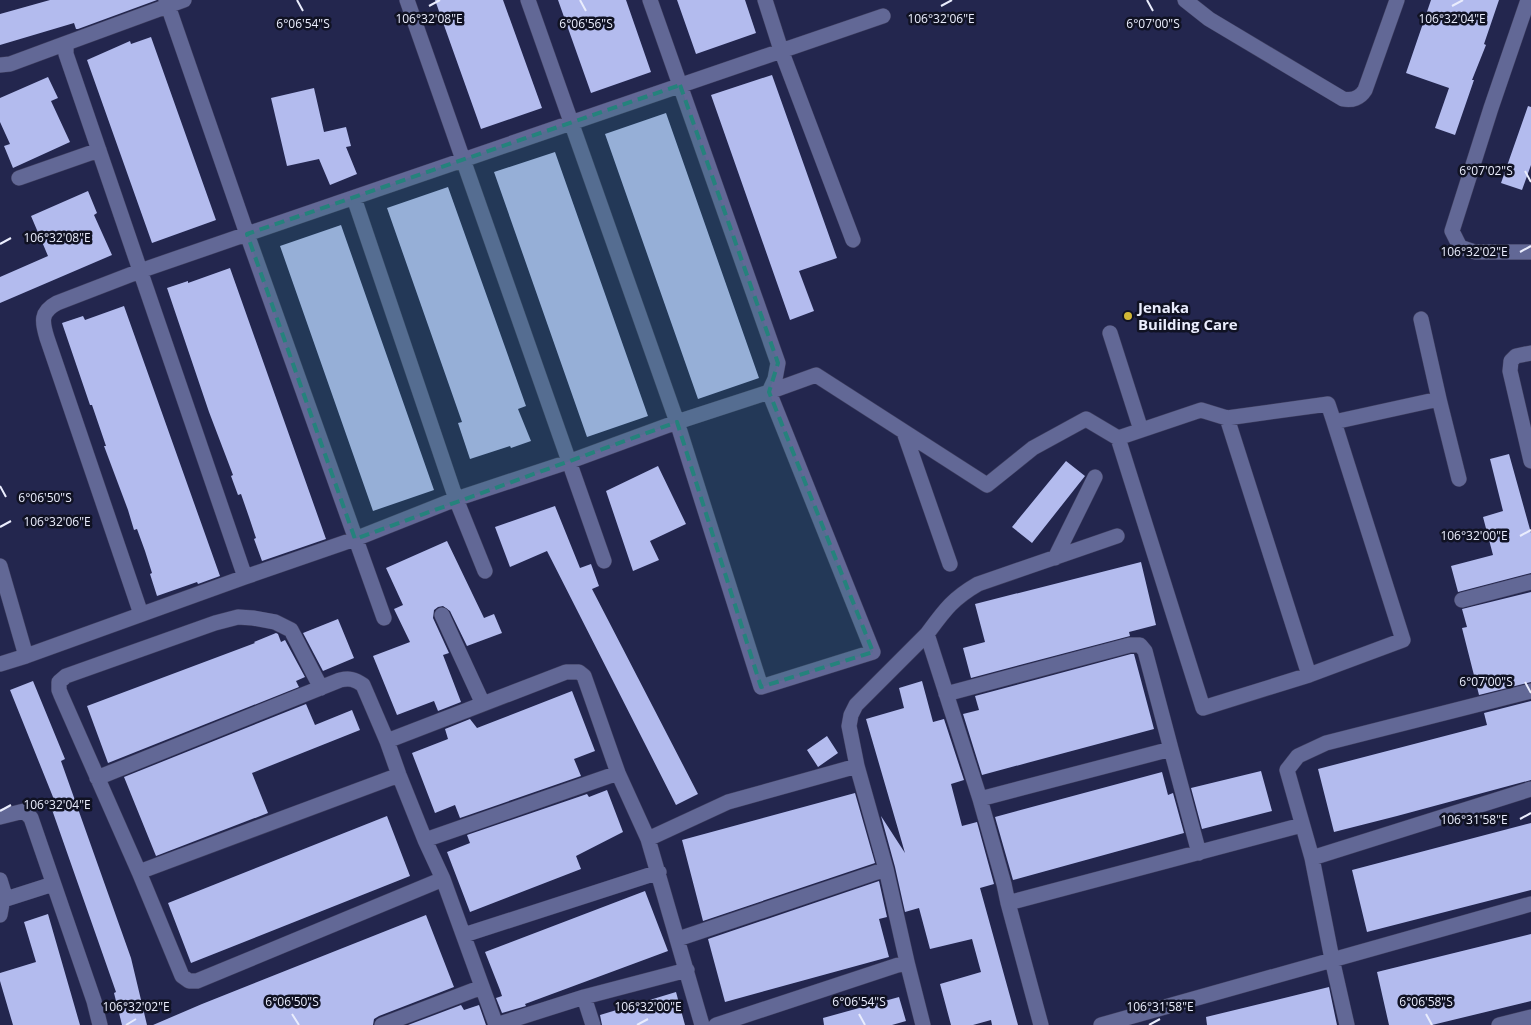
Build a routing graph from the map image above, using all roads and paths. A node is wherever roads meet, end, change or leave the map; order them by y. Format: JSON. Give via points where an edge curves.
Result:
{"nodes":[{"id":1,"x":184,"y":0,"type":"edge"},
{"id":2,"x":407,"y":0,"type":"edge"},
{"id":3,"x":528,"y":0,"type":"edge"},
{"id":4,"x":650,"y":0,"type":"edge"},
{"id":5,"x":765,"y":0,"type":"edge"},
{"id":6,"x":1185,"y":0,"type":"edge"},
{"id":7,"x":1397,"y":0,"type":"edge"},
{"id":8,"x":1528,"y":0,"type":"edge"},
{"id":9,"x":167,"y":3,"type":"edge"},
{"id":10,"x":883,"y":16,"type":"dead end"},
{"id":11,"x":64,"y":44,"type":"junction"},
{"id":12,"x":781,"y":50,"type":"junction"},
{"id":13,"x":0,"y":66,"type":"edge"},
{"id":14,"x":680,"y":85,"type":"junction"},
{"id":15,"x":571,"y":123,"type":"junction"},
{"id":16,"x":99,"y":150,"type":"junction"},
{"id":17,"x":462,"y":160,"type":"junction"},
{"id":18,"x":19,"y":178,"type":"dead end"},
{"id":19,"x":354,"y":198,"type":"junction"},
{"id":20,"x":247,"y":234,"type":"junction"},
{"id":21,"x":852,"y":240,"type":"dead end"},
{"id":22,"x":1531,"y":252,"type":"edge"},
{"id":23,"x":140,"y":272,"type":"junction"},
{"id":24,"x":1421,"y":319,"type":"dead end"},
{"id":25,"x":1110,"y":332,"type":"dead end"},
{"id":26,"x":1531,"y":353,"type":"edge"},
{"id":27,"x":769,"y":392,"type":"junction"},
{"id":28,"x":1439,"y":399,"type":"junction"},
{"id":29,"x":1227,"y":418,"type":"junction"},
{"id":30,"x":677,"y":422,"type":"junction"},
{"id":31,"x":1334,"y":422,"type":"junction"},
{"id":32,"x":1141,"y":430,"type":"junction"},
{"id":33,"x":904,"y":432,"type":"junction"},
{"id":34,"x":1118,"y":438,"type":"junction"},
{"id":35,"x":1531,"y":461,"type":"edge"},
{"id":36,"x":568,"y":462,"type":"junction"},
{"id":37,"x":1095,"y":477,"type":"dead end"},
{"id":38,"x":1459,"y":479,"type":"dead end"},
{"id":39,"x":456,"y":499,"type":"junction"},
{"id":40,"x":1117,"y":536,"type":"dead end"},
{"id":41,"x":355,"y":539,"type":"junction"},
{"id":42,"x":1055,"y":558,"type":"junction"},
{"id":43,"x":604,"y":561,"type":"dead end"},
{"id":44,"x":950,"y":564,"type":"dead end"},
{"id":45,"x":0,"y":566,"type":"edge"},
{"id":46,"x":485,"y":571,"type":"dead end"},
{"id":47,"x":245,"y":577,"type":"junction"},
{"id":48,"x":1531,"y":582,"type":"edge"},
{"id":49,"x":1462,"y":600,"type":"dead end"},
{"id":50,"x":141,"y":614,"type":"junction"},
{"id":51,"x":442,"y":615,"type":"dead end"},
{"id":52,"x":384,"y":618,"type":"dead end"},
{"id":53,"x":927,"y":634,"type":"junction"},
{"id":54,"x":26,"y":656,"type":"junction"},
{"id":55,"x":0,"y":664,"type":"edge"},
{"id":56,"x":1309,"y":675,"type":"junction"},
{"id":57,"x":321,"y":688,"type":"junction"},
{"id":58,"x":1531,"y":691,"type":"edge"},
{"id":59,"x":946,"y":694,"type":"junction"},
{"id":60,"x":483,"y":704,"type":"junction"},
{"id":61,"x":387,"y":741,"type":"junction"},
{"id":62,"x":1171,"y":750,"type":"junction"},
{"id":63,"x":857,"y":766,"type":"junction"},
{"id":64,"x":618,"y":773,"type":"junction"},
{"id":65,"x":399,"y":775,"type":"junction"},
{"id":66,"x":98,"y":778,"type":"junction"},
{"id":67,"x":1531,"y":789,"type":"edge"},
{"id":68,"x":980,"y":799,"type":"junction"},
{"id":69,"x":0,"y":817,"type":"edge"},
{"id":70,"x":1302,"y":825,"type":"junction"},
{"id":71,"x":648,"y":839,"type":"junction"},
{"id":72,"x":425,"y":840,"type":"junction"},
{"id":73,"x":1198,"y":853,"type":"junction"},
{"id":74,"x":1312,"y":858,"type":"junction"},
{"id":75,"x":886,"y":869,"type":"junction"},
{"id":76,"x":139,"y":872,"type":"junction"},
{"id":77,"x":659,"y":872,"type":"junction"},
{"id":78,"x":443,"y":879,"type":"junction"},
{"id":79,"x":0,"y":880,"type":"edge"},
{"id":80,"x":54,"y":884,"type":"junction"},
{"id":81,"x":1008,"y":903,"type":"junction"},
{"id":82,"x":1531,"y":904,"type":"edge"},
{"id":83,"x":2,"y":908,"type":"edge"},
{"id":84,"x":464,"y":935,"type":"junction"},
{"id":85,"x":678,"y":939,"type":"junction"},
{"id":86,"x":1332,"y":959,"type":"junction"},
{"id":87,"x":907,"y":962,"type":"junction"},
{"id":88,"x":687,"y":970,"type":"junction"},
{"id":89,"x":482,"y":987,"type":"junction"},
{"id":90,"x":584,"y":997,"type":"junction"},
{"id":91,"x":1531,"y":1017,"type":"edge"},
{"id":92,"x":100,"y":1025,"type":"edge"},
{"id":93,"x":382,"y":1025,"type":"edge"},
{"id":94,"x":496,"y":1025,"type":"edge"},
{"id":95,"x":593,"y":1025,"type":"edge"},
{"id":96,"x":702,"y":1025,"type":"edge"},
{"id":97,"x":716,"y":1025,"type":"edge"},
{"id":98,"x":923,"y":1025,"type":"edge"},
{"id":99,"x":1041,"y":1025,"type":"edge"},
{"id":100,"x":1101,"y":1025,"type":"edge"},
{"id":101,"x":1347,"y":1025,"type":"edge"},
{"id":102,"x":1499,"y":1025,"type":"edge"}],
"edges":[{"from":1,"to":9,"type":"street"},
{"from":2,"to":17,"type":"street"},
{"from":3,"to":15,"type":"street"},
{"from":4,"to":14,"type":"street"},
{"from":5,"to":12,"type":"street"},
{"from":6,"to":7,"type":"street","via":[[1210,19],[1348,100],[1364,93]]},
{"from":8,"to":22,"type":"street","via":[[1452,231],[1460,247],[1475,252]]},
{"from":9,"to":11,"type":"street"},
{"from":9,"to":20,"type":"street"},
{"from":10,"to":12,"type":"street"},
{"from":11,"to":13,"type":"street"},
{"from":11,"to":16,"type":"street"},
{"from":12,"to":14,"type":"street"},
{"from":12,"to":21,"type":"street"},
{"from":14,"to":15,"type":"street"},
{"from":14,"to":27,"type":"street","via":[[778,363]]},
{"from":15,"to":17,"type":"street"},
{"from":15,"to":30,"type":"street"},
{"from":16,"to":18,"type":"street"},
{"from":16,"to":23,"type":"street"},
{"from":17,"to":19,"type":"street"},
{"from":17,"to":36,"type":"street"},
{"from":19,"to":20,"type":"street"},
{"from":19,"to":39,"type":"street"},
{"from":20,"to":23,"type":"street"},
{"from":20,"to":41,"type":"street"},
{"from":23,"to":47,"type":"street"},
{"from":23,"to":50,"type":"street","via":[[56,303],[46,311],[43,323]]},
{"from":24,"to":28,"type":"street"},
{"from":25,"to":32,"type":"street"},
{"from":26,"to":35,"type":"street","via":[[1516,356],[1511,361],[1510,371]]},
{"from":27,"to":30,"type":"street"},
{"from":27,"to":30,"type":"street","via":[[873,652],[761,687]]},
{"from":27,"to":33,"type":"street","via":[[816,375]]},
{"from":28,"to":31,"type":"street"},
{"from":28,"to":38,"type":"street"},
{"from":29,"to":31,"type":"street","via":[[1328,404]]},
{"from":29,"to":32,"type":"street","via":[[1201,410]]},
{"from":29,"to":56,"type":"street"},
{"from":30,"to":36,"type":"street"},
{"from":31,"to":56,"type":"street","via":[[1404,640]]},
{"from":32,"to":34,"type":"street"},
{"from":33,"to":34,"type":"street","via":[[987,485],[1033,448],[1086,419]]},
{"from":33,"to":44,"type":"street"},
{"from":34,"to":56,"type":"street","via":[[1202,708]]},
{"from":36,"to":39,"type":"street"},
{"from":36,"to":43,"type":"street"},
{"from":37,"to":42,"type":"street"},
{"from":39,"to":41,"type":"street"},
{"from":39,"to":46,"type":"street"},
{"from":40,"to":42,"type":"street"},
{"from":41,"to":47,"type":"street"},
{"from":41,"to":52,"type":"street"},
{"from":42,"to":53,"type":"street","via":[[978,584],[949,605]]},
{"from":45,"to":54,"type":"street"},
{"from":47,"to":50,"type":"street"},
{"from":48,"to":49,"type":"street"},
{"from":50,"to":54,"type":"street"},
{"from":51,"to":60,"type":"street"},
{"from":53,"to":59,"type":"street"},
{"from":53,"to":63,"type":"street","via":[[856,705],[849,726]]},
{"from":54,"to":55,"type":"street"},
{"from":57,"to":61,"type":"street","via":[[346,678],[363,685]]},
{"from":57,"to":66,"type":"street"},
{"from":57,"to":66,"type":"street","via":[[291,630],[275,622],[238,617],[66,676],[59,682],[59,690]]},
{"from":58,"to":70,"type":"street","via":[[1326,743],[1298,756],[1288,770]]},
{"from":59,"to":62,"type":"street","via":[[1140,645],[1145,651]]},
{"from":59,"to":68,"type":"street"},
{"from":60,"to":61,"type":"street"},
{"from":60,"to":64,"type":"street","via":[[566,672],[579,672],[587,682]]},
{"from":61,"to":65,"type":"street"},
{"from":62,"to":68,"type":"street"},
{"from":62,"to":73,"type":"street"},
{"from":63,"to":71,"type":"street","via":[[728,802]]},
{"from":63,"to":75,"type":"street"},
{"from":64,"to":71,"type":"street"},
{"from":64,"to":72,"type":"street"},
{"from":65,"to":72,"type":"street"},
{"from":65,"to":76,"type":"street"},
{"from":66,"to":76,"type":"street"},
{"from":67,"to":74,"type":"street"},
{"from":68,"to":81,"type":"street"},
{"from":69,"to":80,"type":"street","via":[[24,811],[31,818]]},
{"from":70,"to":73,"type":"street"},
{"from":70,"to":74,"type":"street"},
{"from":71,"to":77,"type":"street"},
{"from":72,"to":78,"type":"street"},
{"from":73,"to":81,"type":"street"},
{"from":74,"to":86,"type":"street"},
{"from":75,"to":85,"type":"street"},
{"from":75,"to":87,"type":"street"},
{"from":76,"to":78,"type":"street","via":[[182,976],[189,982]]},
{"from":77,"to":84,"type":"street"},
{"from":77,"to":85,"type":"street"},
{"from":78,"to":84,"type":"street"},
{"from":79,"to":83,"type":"street","via":[[4,893]]},
{"from":80,"to":83,"type":"street"},
{"from":80,"to":92,"type":"street"},
{"from":81,"to":99,"type":"street"},
{"from":82,"to":86,"type":"street"},
{"from":84,"to":89,"type":"street"},
{"from":85,"to":88,"type":"street"},
{"from":86,"to":100,"type":"street"},
{"from":86,"to":101,"type":"street"},
{"from":87,"to":97,"type":"street"},
{"from":87,"to":98,"type":"street"},
{"from":88,"to":90,"type":"street"},
{"from":88,"to":96,"type":"street"},
{"from":89,"to":93,"type":"street"},
{"from":89,"to":94,"type":"street"},
{"from":90,"to":94,"type":"street"},
{"from":90,"to":95,"type":"street"},
{"from":91,"to":102,"type":"street"}]}
